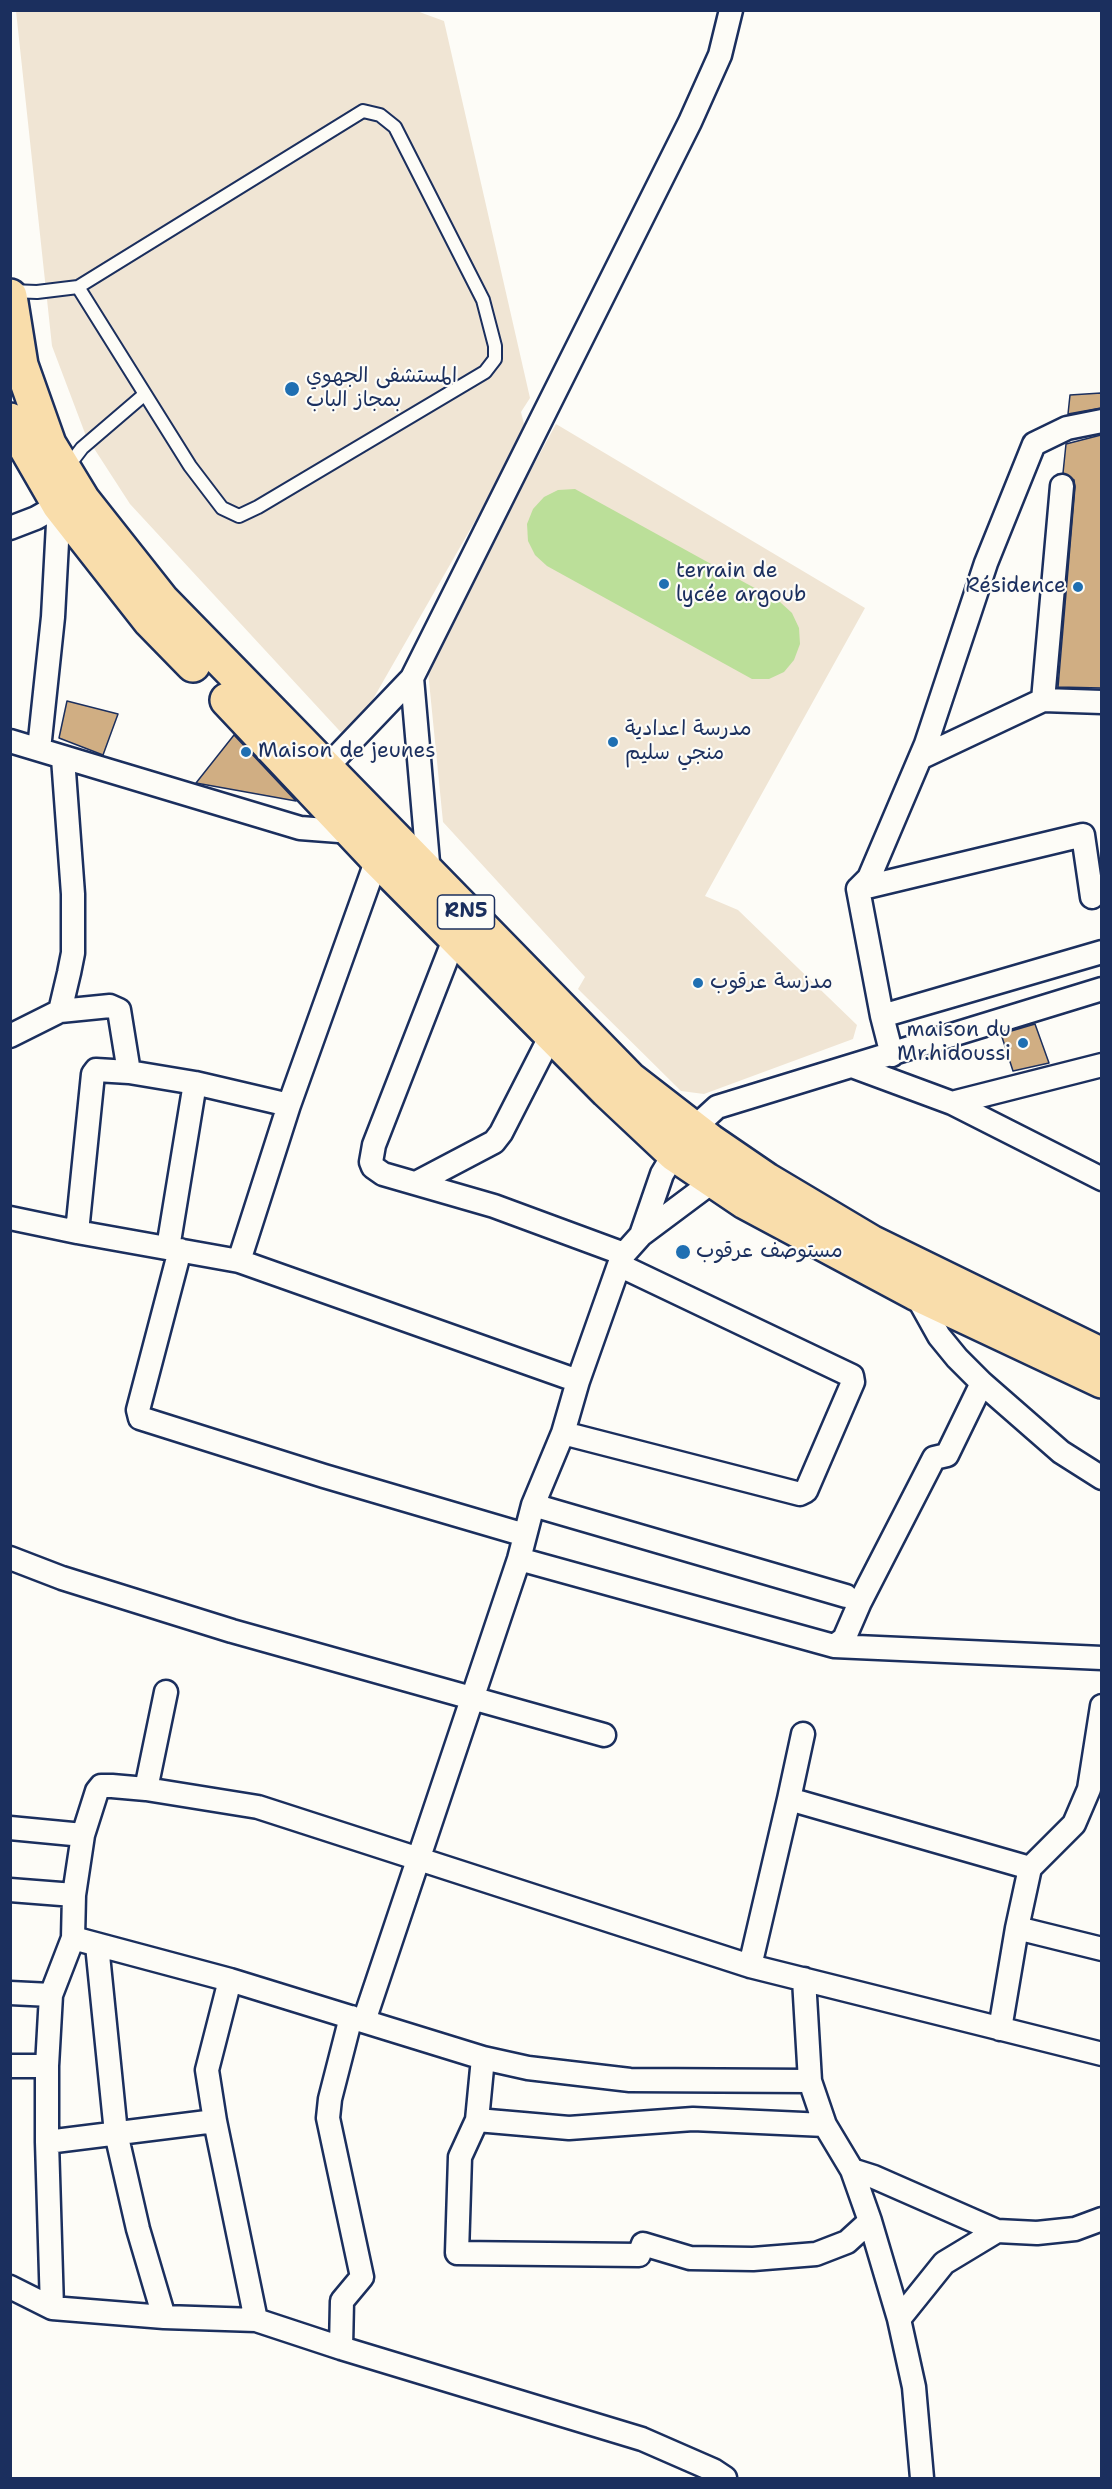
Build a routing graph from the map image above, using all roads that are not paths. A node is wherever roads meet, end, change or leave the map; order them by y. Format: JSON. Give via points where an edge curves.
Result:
{"nodes":[{"id":1,"x":731,"y":10,"type":"edge"},
{"id":2,"x":78,"y":287,"type":"junction"},
{"id":3,"x":10,"y":291,"type":"edge"},
{"id":4,"x":10,"y":296,"type":"edge"},
{"id":5,"x":145,"y":394,"type":"junction"},
{"id":6,"x":10,"y":420,"type":"edge"},
{"id":7,"x":1101,"y":421,"type":"edge"},
{"id":8,"x":65,"y":471,"type":"junction"},
{"id":9,"x":1062,"y":486,"type":"dead end"},
{"id":10,"x":58,"y":504,"type":"junction"},
{"id":11,"x":10,"y":528,"type":"edge"},
{"id":12,"x":412,"y":678,"type":"junction"},
{"id":13,"x":1043,"y":700,"type":"junction"},
{"id":14,"x":1101,"y":702,"type":"edge"},
{"id":15,"x":10,"y":741,"type":"edge"},
{"id":16,"x":39,"y":749,"type":"junction"},
{"id":17,"x":63,"y":758,"type":"junction"},
{"id":18,"x":920,"y":758,"type":"junction"},
{"id":19,"x":327,"y":767,"type":"junction"},
{"id":20,"x":352,"y":832,"type":"junction"},
{"id":21,"x":1094,"y":858,"type":"edge"},
{"id":22,"x":377,"y":859,"type":"junction"},
{"id":23,"x":429,"y":874,"type":"junction"},
{"id":24,"x":858,"y":890,"type":"junction"},
{"id":25,"x":1092,"y":897,"type":"dead end"},
{"id":26,"x":455,"y":937,"type":"junction"},
{"id":27,"x":1101,"y":952,"type":"edge"},
{"id":28,"x":1101,"y":989,"type":"edge"},
{"id":29,"x":533,"y":998,"type":"junction"},
{"id":30,"x":60,"y":1011,"type":"junction"},
{"id":31,"x":882,"y":1016,"type":"junction"},
{"id":32,"x":10,"y":1036,"type":"edge"},
{"id":33,"x":554,"y":1036,"type":"junction"},
{"id":34,"x":892,"y":1055,"type":"junction"},
{"id":35,"x":1101,"y":1065,"type":"edge"},
{"id":36,"x":852,"y":1066,"type":"junction"},
{"id":37,"x":129,"y":1072,"type":"junction"},
{"id":38,"x":195,"y":1083,"type":"junction"},
{"id":39,"x":952,"y":1103,"type":"junction"},
{"id":40,"x":289,"y":1105,"type":"junction"},
{"id":41,"x":693,"y":1129,"type":"junction"},
{"id":42,"x":674,"y":1154,"type":"junction"},
{"id":43,"x":1101,"y":1179,"type":"edge"},
{"id":44,"x":418,"y":1182,"type":"junction"},
{"id":45,"x":712,"y":1182,"type":"junction"},
{"id":46,"x":10,"y":1218,"type":"edge"},
{"id":47,"x":77,"y":1232,"type":"junction"},
{"id":48,"x":641,"y":1235,"type":"junction"},
{"id":49,"x":174,"y":1249,"type":"junction"},
{"id":50,"x":622,"y":1259,"type":"junction"},
{"id":51,"x":239,"y":1261,"type":"junction"},
{"id":52,"x":915,"y":1293,"type":"junction"},
{"id":53,"x":1101,"y":1355,"type":"edge"},
{"id":54,"x":578,"y":1381,"type":"junction"},
{"id":55,"x":1101,"y":1381,"type":"edge"},
{"id":56,"x":982,"y":1383,"type":"junction"},
{"id":57,"x":563,"y":1433,"type":"junction"},
{"id":58,"x":1101,"y":1478,"type":"edge"},
{"id":59,"x":533,"y":1504,"type":"junction"},
{"id":60,"x":525,"y":1535,"type":"junction"},
{"id":61,"x":10,"y":1558,"type":"edge"},
{"id":62,"x":519,"y":1558,"type":"junction"},
{"id":63,"x":846,"y":1596,"type":"dead end"},
{"id":64,"x":834,"y":1646,"type":"junction"},
{"id":65,"x":1101,"y":1658,"type":"edge"},
{"id":66,"x":166,"y":1692,"type":"dead end"},
{"id":67,"x":471,"y":1699,"type":"junction"},
{"id":68,"x":1101,"y":1706,"type":"edge"},
{"id":69,"x":803,"y":1734,"type":"dead end"},
{"id":70,"x":604,"y":1735,"type":"dead end"},
{"id":71,"x":146,"y":1789,"type":"junction"},
{"id":72,"x":789,"y":1799,"type":"junction"},
{"id":73,"x":10,"y":1828,"type":"edge"},
{"id":74,"x":83,"y":1835,"type":"junction"},
{"id":75,"x":420,"y":1860,"type":"junction"},
{"id":76,"x":1030,"y":1868,"type":"junction"},
{"id":77,"x":10,"y":1890,"type":"edge"},
{"id":78,"x":74,"y":1895,"type":"junction"},
{"id":79,"x":1017,"y":1928,"type":"junction"},
{"id":80,"x":73,"y":1938,"type":"junction"},
{"id":81,"x":97,"y":1945,"type":"junction"},
{"id":82,"x":1101,"y":1949,"type":"edge"},
{"id":83,"x":750,"y":1966,"type":"junction"},
{"id":84,"x":804,"y":1979,"type":"junction"},
{"id":85,"x":230,"y":1980,"type":"junction"},
{"id":86,"x":10,"y":1993,"type":"edge"},
{"id":87,"x":51,"y":1995,"type":"junction"},
{"id":88,"x":358,"y":2019,"type":"junction"},
{"id":89,"x":1000,"y":2029,"type":"junction"},
{"id":90,"x":1101,"y":2054,"type":"edge"},
{"id":91,"x":483,"y":2058,"type":"junction"},
{"id":92,"x":47,"y":2066,"type":"junction"},
{"id":93,"x":10,"y":2067,"type":"edge"},
{"id":94,"x":810,"y":2081,"type":"junction"},
{"id":95,"x":477,"y":2120,"type":"junction"},
{"id":96,"x":215,"y":2121,"type":"junction"},
{"id":97,"x":825,"y":2125,"type":"junction"},
{"id":98,"x":116,"y":2133,"type":"junction"},
{"id":99,"x":47,"y":2142,"type":"junction"},
{"id":100,"x":852,"y":2170,"type":"junction"},
{"id":101,"x":1101,"y":2219,"type":"edge"},
{"id":102,"x":870,"y":2221,"type":"junction"},
{"id":103,"x":997,"y":2231,"type":"junction"},
{"id":104,"x":10,"y":2287,"type":"edge"},
{"id":105,"x":52,"y":2308,"type":"junction"},
{"id":106,"x":164,"y":2317,"type":"junction"},
{"id":107,"x":899,"y":2319,"type":"junction"},
{"id":108,"x":256,"y":2320,"type":"junction"},
{"id":109,"x":341,"y":2348,"type":"junction"},
{"id":110,"x":725,"y":2478,"type":"edge"},
{"id":111,"x":921,"y":2478,"type":"edge"}],
"edges":[{"from":1,"to":12,"type":"street","via":[[720,55],[690,122]]},
{"from":2,"to":3,"type":"lane"},
{"from":2,"to":5,"type":"lane"},
{"from":2,"to":5,"type":"lane","via":[[363,111],[380,115],[395,127],[483,300],[495,346],[495,359],[485,372],[239,516],[222,508],[190,466]]},
{"from":4,"to":8,"type":"main road","number":"RN5","via":[[21,366],[49,444]]},
{"from":5,"to":8,"type":"lane","via":[[82,448]]},
{"from":6,"to":10,"type":"main road","number":"RN5"},
{"from":7,"to":18,"type":"street","via":[[1067,428],[1034,444],[986,563]]},
{"from":8,"to":19,"type":"main road","number":"RN5","via":[[83,500],[162,600]]},
{"from":9,"to":13,"type":"street"},
{"from":10,"to":11,"type":"street"},
{"from":10,"to":16,"type":"street","via":[[53,617]]},
{"from":10,"to":20,"type":"main road","number":"RN5","via":[[150,621]]},
{"from":12,"to":19,"type":"street"},
{"from":12,"to":23,"type":"street"},
{"from":13,"to":14,"type":"street"},
{"from":13,"to":18,"type":"street"},
{"from":15,"to":16,"type":"street"},
{"from":16,"to":17,"type":"street"},
{"from":17,"to":20,"type":"street","via":[[300,828]]},
{"from":17,"to":30,"type":"street","via":[[73,894],[73,953]]},
{"from":18,"to":24,"type":"street","via":[[869,878]]},
{"from":19,"to":23,"type":"main road","number":"RN5"},
{"from":20,"to":22,"type":"main road","number":"RN5"},
{"from":21,"to":24,"type":"street","via":[[1083,835]]},
{"from":21,"to":25,"type":"street"},
{"from":22,"to":26,"type":"main road","number":"RN5"},
{"from":22,"to":40,"type":"street"},
{"from":23,"to":29,"type":"main road","number":"RN5"},
{"from":24,"to":31,"type":"street"},
{"from":26,"to":29,"type":"main road","number":"RN5"},
{"from":26,"to":44,"type":"street","via":[[374,1145],[371,1162],[383,1174]]},
{"from":27,"to":31,"type":"street"},
{"from":28,"to":34,"type":"street"},
{"from":29,"to":33,"type":"main road","number":"RN5"},
{"from":29,"to":41,"type":"main road","number":"RN5"},
{"from":30,"to":32,"type":"street"},
{"from":30,"to":37,"type":"street","via":[[110,1006],[118,1010]]},
{"from":31,"to":34,"type":"street"},
{"from":33,"to":42,"type":"main road","number":"RN5"},
{"from":33,"to":44,"type":"street","via":[[494,1142]]},
{"from":34,"to":36,"type":"street"},
{"from":35,"to":39,"type":"street"},
{"from":36,"to":39,"type":"street"},
{"from":36,"to":41,"type":"street","via":[[717,1107]]},
{"from":37,"to":38,"type":"street"},
{"from":37,"to":47,"type":"street","via":[[96,1070],[93,1074]]},
{"from":38,"to":40,"type":"street"},
{"from":38,"to":49,"type":"street"},
{"from":39,"to":43,"type":"street"},
{"from":40,"to":51,"type":"street"},
{"from":41,"to":53,"type":"main road","number":"RN5","via":[[767,1180],[871,1242]]},
{"from":42,"to":45,"type":"main road","number":"RN5"},
{"from":42,"to":48,"type":"street","via":[[662,1174]]},
{"from":44,"to":50,"type":"street","via":[[494,1206]]},
{"from":45,"to":48,"type":"street"},
{"from":45,"to":52,"type":"main road","number":"RN5"},
{"from":46,"to":47,"type":"street"},
{"from":47,"to":49,"type":"street"},
{"from":48,"to":50,"type":"street"},
{"from":49,"to":51,"type":"street"},
{"from":49,"to":60,"type":"street","via":[[138,1410],[140,1418]]},
{"from":50,"to":54,"type":"street"},
{"from":50,"to":57,"type":"street","via":[[852,1376],[853,1382],[806,1491],[800,1494]]},
{"from":51,"to":54,"type":"street"},
{"from":52,"to":55,"type":"main road","number":"RN5"},
{"from":52,"to":56,"type":"street","via":[[939,1335]]},
{"from":54,"to":57,"type":"street"},
{"from":56,"to":58,"type":"street","via":[[1061,1452]]},
{"from":56,"to":64,"type":"street","via":[[947,1455],[934,1458],[844,1639]]},
{"from":57,"to":59,"type":"street"},
{"from":59,"to":60,"type":"street"},
{"from":59,"to":63,"type":"street"},
{"from":60,"to":62,"type":"street"},
{"from":61,"to":67,"type":"street","via":[[119,1597]]},
{"from":62,"to":64,"type":"street"},
{"from":62,"to":67,"type":"street"},
{"from":64,"to":65,"type":"street"},
{"from":66,"to":71,"type":"street"},
{"from":67,"to":70,"type":"street"},
{"from":67,"to":75,"type":"street"},
{"from":68,"to":76,"type":"street","via":[[1089,1789],[1074,1824]]},
{"from":69,"to":72,"type":"street"},
{"from":71,"to":74,"type":"street","via":[[101,1786],[93,1799]]},
{"from":71,"to":75,"type":"street","via":[[258,1807]]},
{"from":72,"to":76,"type":"street"},
{"from":72,"to":83,"type":"street"},
{"from":73,"to":74,"type":"street"},
{"from":74,"to":78,"type":"street"},
{"from":75,"to":83,"type":"street"},
{"from":75,"to":88,"type":"street"},
{"from":76,"to":79,"type":"street"},
{"from":77,"to":78,"type":"street"},
{"from":78,"to":80,"type":"street"},
{"from":79,"to":82,"type":"street"},
{"from":79,"to":89,"type":"street"},
{"from":80,"to":81,"type":"street"},
{"from":80,"to":87,"type":"street"},
{"from":81,"to":85,"type":"street"},
{"from":81,"to":98,"type":"street"},
{"from":83,"to":84,"type":"street"},
{"from":84,"to":89,"type":"street"},
{"from":84,"to":94,"type":"street"},
{"from":85,"to":88,"type":"street"},
{"from":85,"to":96,"type":"street","via":[[207,2070]]},
{"from":86,"to":87,"type":"street"},
{"from":87,"to":92,"type":"street"},
{"from":88,"to":91,"type":"street"},
{"from":88,"to":109,"type":"street","via":[[330,2099],[328,2118],[362,2277],[342,2301]]},
{"from":89,"to":90,"type":"street"},
{"from":91,"to":94,"type":"street","via":[[528,2068],[630,2080]]},
{"from":91,"to":95,"type":"street"},
{"from":92,"to":93,"type":"street"},
{"from":92,"to":99,"type":"street"},
{"from":94,"to":97,"type":"street"},
{"from":95,"to":97,"type":"street","via":[[570,2128],[693,2119]]},
{"from":95,"to":102,"type":"street","via":[[460,2157],[457,2253],[639,2255],[643,2244],[690,2258],[753,2259],[816,2254],[848,2242]]},
{"from":96,"to":98,"type":"street"},
{"from":96,"to":108,"type":"street"},
{"from":97,"to":100,"type":"street"},
{"from":98,"to":99,"type":"street"},
{"from":98,"to":106,"type":"street"},
{"from":99,"to":105,"type":"street"},
{"from":100,"to":102,"type":"street"},
{"from":100,"to":103,"type":"street"},
{"from":101,"to":103,"type":"street","via":[[1075,2229]]},
{"from":102,"to":107,"type":"street"},
{"from":103,"to":107,"type":"street","via":[[944,2263]]},
{"from":104,"to":105,"type":"street"},
{"from":105,"to":106,"type":"street"},
{"from":106,"to":108,"type":"street"},
{"from":107,"to":111,"type":"street","via":[[914,2387]]},
{"from":108,"to":109,"type":"street"},
{"from":109,"to":110,"type":"street","via":[[642,2439]]}]}
